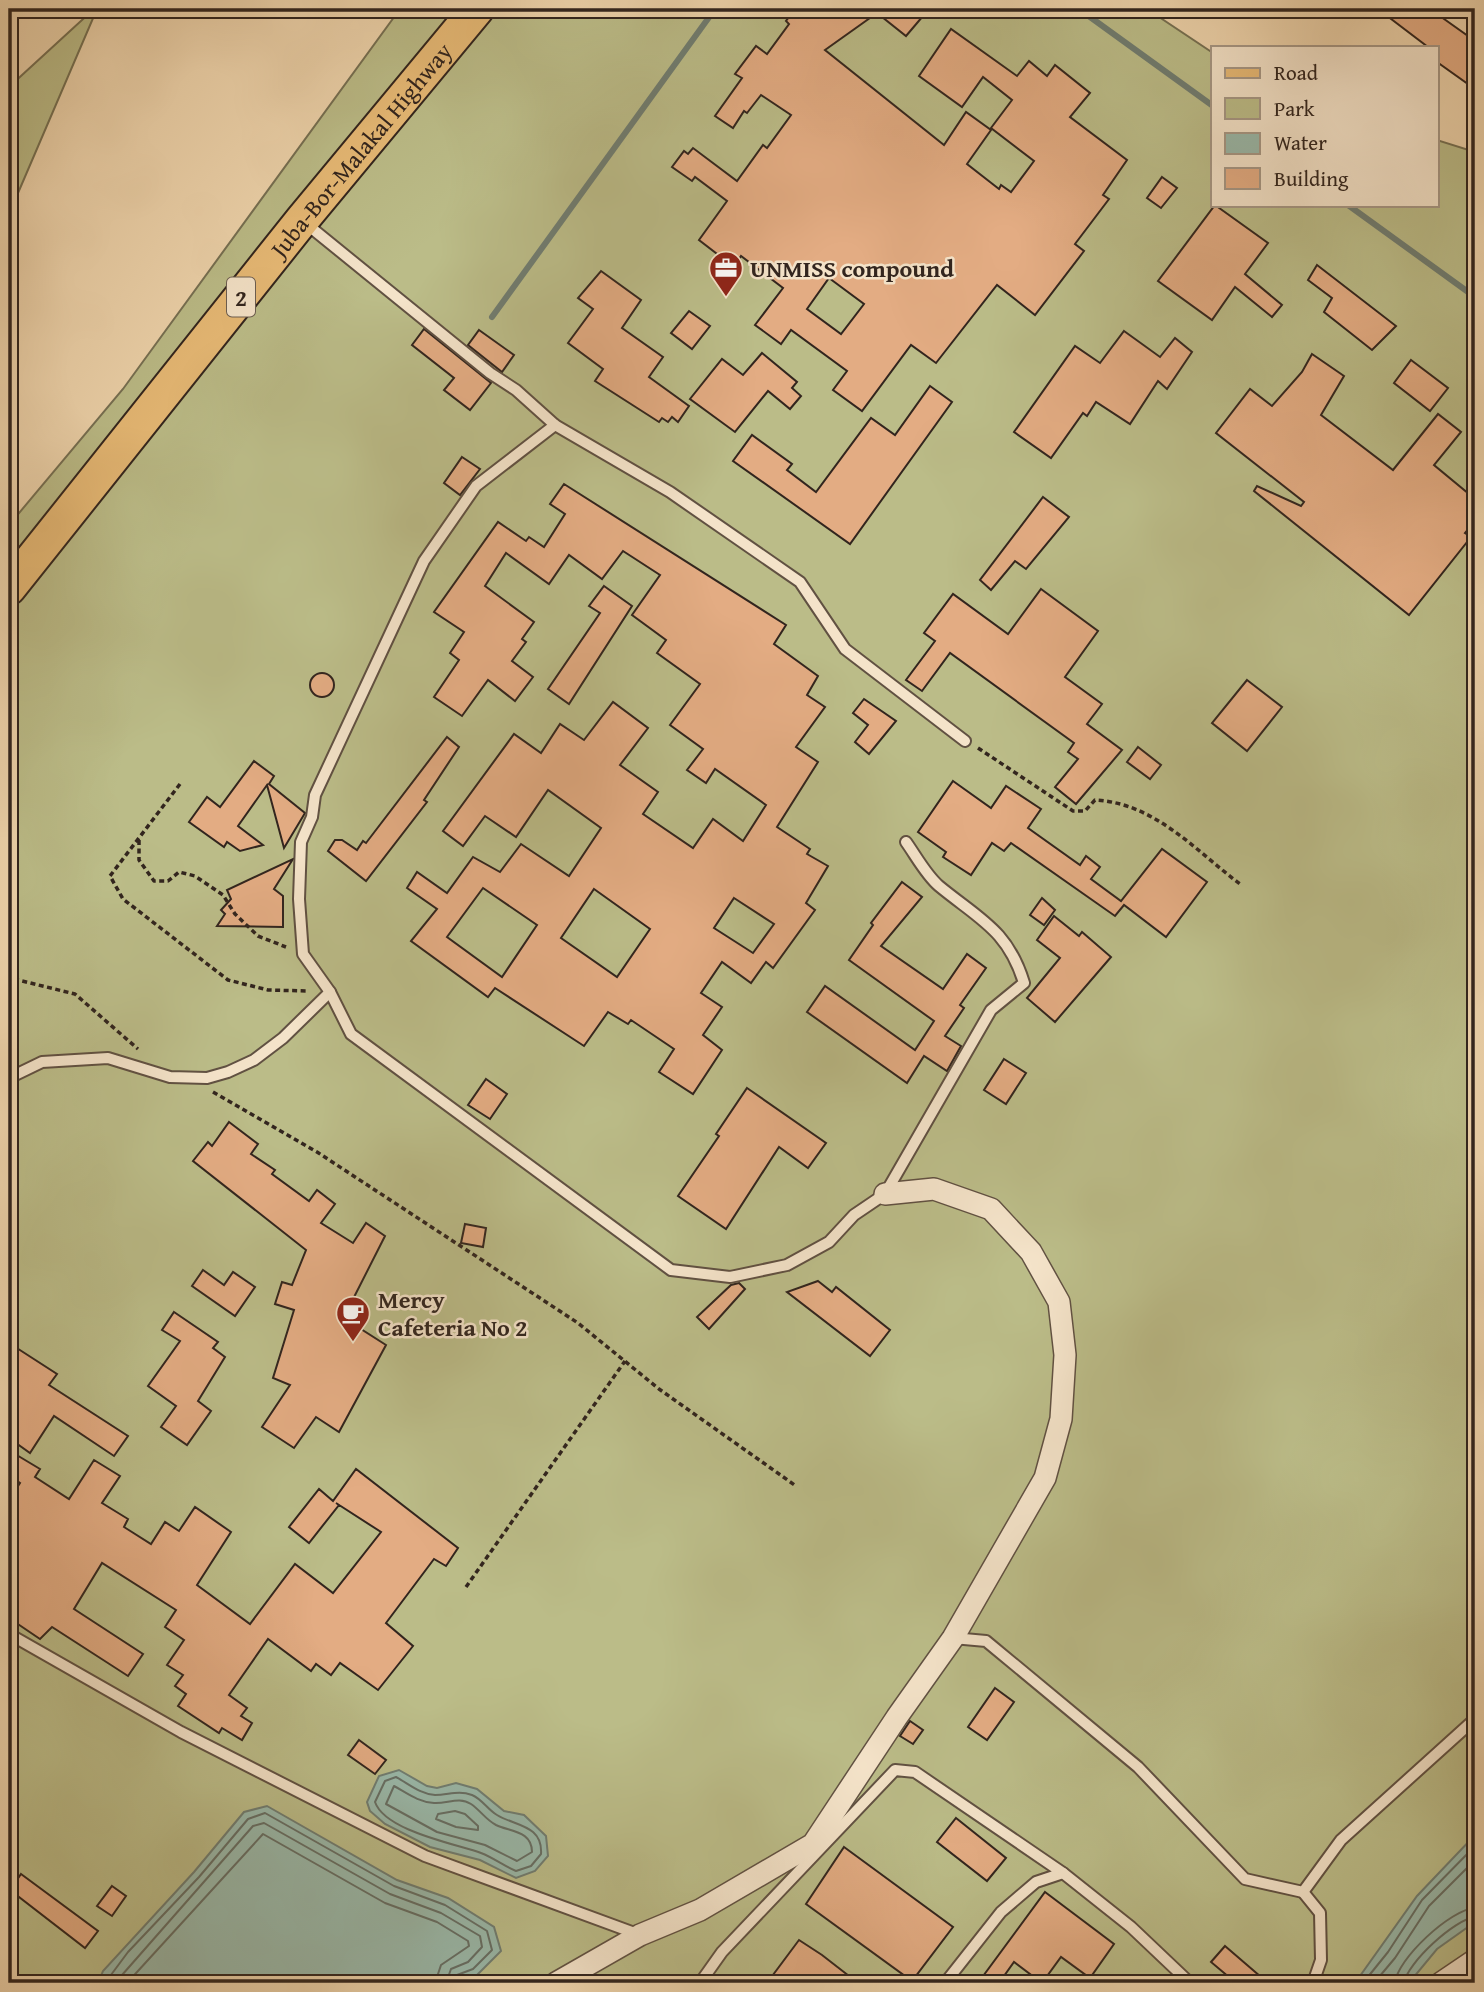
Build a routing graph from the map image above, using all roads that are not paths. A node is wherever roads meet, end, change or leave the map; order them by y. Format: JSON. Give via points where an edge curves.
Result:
{"nodes":[{"id":1,"x":477,"y":9,"type":"edge"},
{"id":2,"x":302,"y":220,"type":"junction"},
{"id":3,"x":555,"y":425,"type":"junction"},
{"id":4,"x":9,"y":588,"type":"edge"},
{"id":5,"x":965,"y":741,"type":"road end"},
{"id":6,"x":906,"y":842,"type":"dead end"},
{"id":7,"x":330,"y":992,"type":"junction"},
{"id":8,"x":9,"y":1079,"type":"edge"},
{"id":9,"x":885,"y":1194,"type":"junction"},
{"id":10,"x":9,"y":1634,"type":"edge"},
{"id":11,"x":953,"y":1638,"type":"junction"},
{"id":12,"x":1475,"y":1719,"type":"edge"},
{"id":13,"x":1063,"y":1873,"type":"junction"},
{"id":14,"x":1303,"y":1892,"type":"junction"},
{"id":15,"x":640,"y":1935,"type":"junction"},
{"id":16,"x":1475,"y":1960,"type":"edge"},
{"id":17,"x":556,"y":1983,"type":"edge"},
{"id":18,"x":700,"y":1983,"type":"edge"},
{"id":19,"x":945,"y":1983,"type":"edge"},
{"id":20,"x":1190,"y":1983,"type":"edge"},
{"id":21,"x":1313,"y":1983,"type":"edge"},
{"id":22,"x":1441,"y":1983,"type":"edge"}],
"edges":[{"from":1,"to":2,"type":"main road","name":"Juba-Bor-Malakal Highway","number":"2"},
{"from":2,"to":3,"type":"lane"},
{"from":2,"to":4,"type":"main road","name":"Juba-Bor-Malakal Highway","number":"2"},
{"from":3,"to":5,"type":"lane","via":[[670,492],[800,582],[845,649]]},
{"from":3,"to":7,"type":"lane","via":[[476,486],[424,561],[315,795],[301,842],[303,954]]},
{"from":6,"to":9,"type":"lane","via":[[938,885],[968,906],[1015,954],[1024,983],[991,1010]]},
{"from":7,"to":8,"type":"lane","via":[[254,1060],[207,1078],[170,1077],[108,1058],[42,1062]]},
{"from":7,"to":9,"type":"lane","via":[[351,1034],[671,1270],[730,1277],[787,1265],[829,1242],[853,1215]]},
{"from":9,"to":11,"type":"street","via":[[934,1189],[991,1209],[1031,1252],[1059,1302],[1065,1355],[1061,1419],[1045,1478]]},
{"from":10,"to":15,"type":"lane","via":[[181,1732],[425,1856]]},
{"from":11,"to":14,"type":"lane","via":[[986,1641],[1138,1767],[1244,1880]]},
{"from":11,"to":15,"type":"street","via":[[813,1844],[700,1910]]},
{"from":12,"to":14,"type":"lane","via":[[1341,1840]]},
{"from":13,"to":18,"type":"lane","via":[[915,1772],[895,1770],[722,1952]]},
{"from":13,"to":19,"type":"lane","via":[[1036,1882],[1000,1912]]},
{"from":13,"to":20,"type":"lane","via":[[1131,1927]]},
{"from":14,"to":21,"type":"lane","via":[[1320,1913],[1321,1960]]},
{"from":15,"to":17,"type":"street"},
{"from":16,"to":22,"type":"street"}]}
